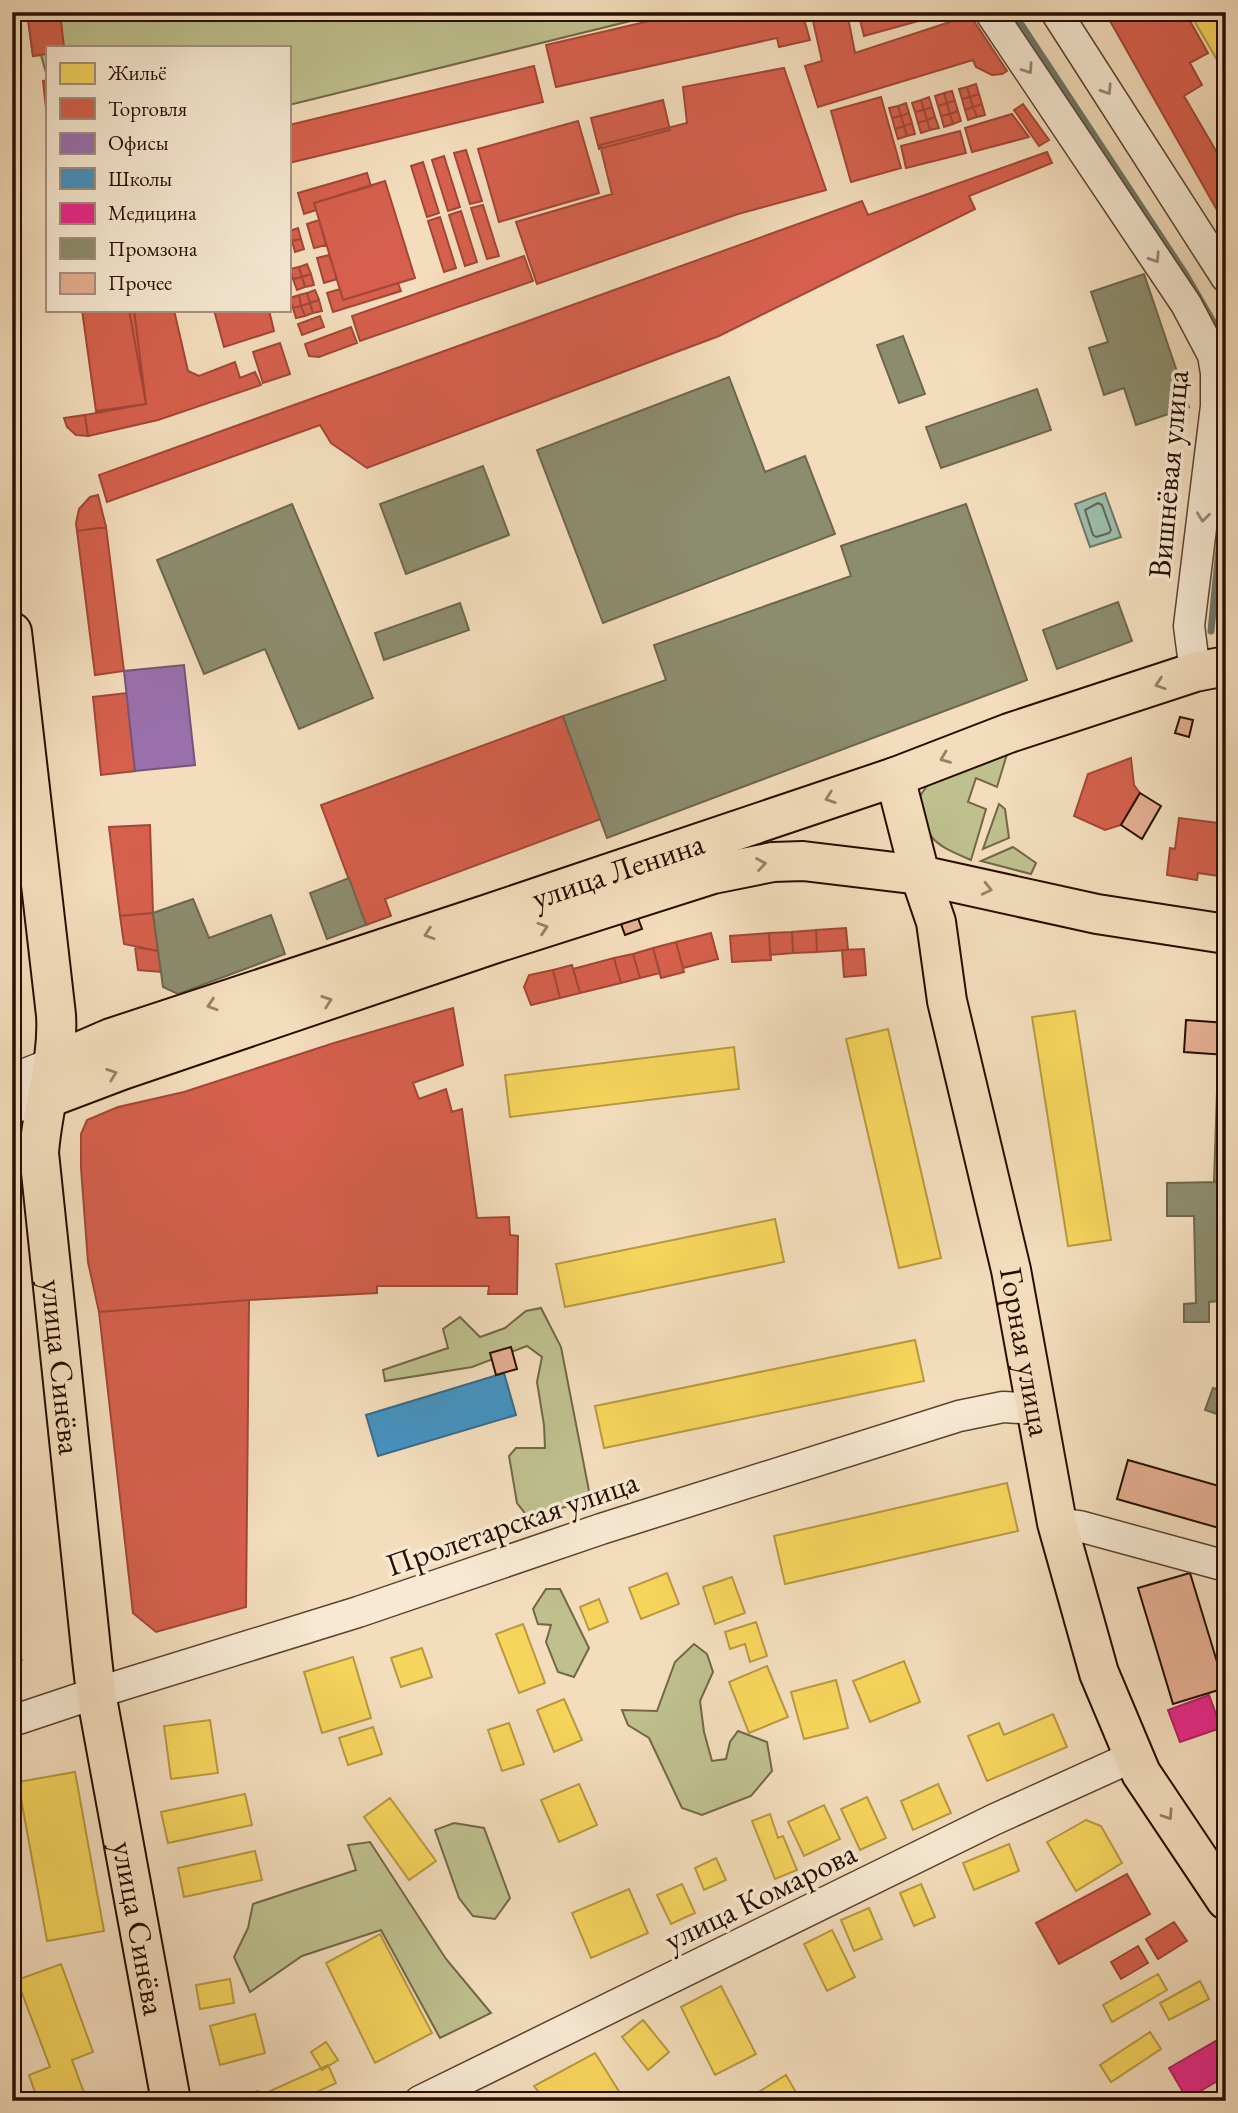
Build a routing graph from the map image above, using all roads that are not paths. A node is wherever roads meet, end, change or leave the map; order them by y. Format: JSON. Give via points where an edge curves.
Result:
{"nodes":[{"id":1,"x":990,"y":12,"type":"edge"},
{"id":2,"x":1056,"y":12,"type":"edge"},
{"id":3,"x":1226,"y":278,"type":"edge"},
{"id":4,"x":12,"y":632,"type":"edge"},
{"id":5,"x":1211,"y":669,"type":"edge"},
{"id":6,"x":895,"y":777,"type":"junction"},
{"id":7,"x":920,"y":874,"type":"junction"},
{"id":8,"x":489,"y":930,"type":"junction"},
{"id":9,"x":1226,"y":934,"type":"edge"},
{"id":10,"x":12,"y":1079,"type":"edge"},
{"id":11,"x":38,"y":1090,"type":"edge"},
{"id":12,"x":1037,"y":1409,"type":"junction"},
{"id":13,"x":1057,"y":1523,"type":"junction"},
{"id":14,"x":1226,"y":1566,"type":"edge"},
{"id":15,"x":96,"y":1693,"type":"junction"},
{"id":16,"x":12,"y":1721,"type":"edge"},
{"id":17,"x":1132,"y":1757,"type":"junction"},
{"id":18,"x":1226,"y":1900,"type":"edge"},
{"id":19,"x":171,"y":2101,"type":"edge"},
{"id":20,"x":420,"y":2101,"type":"edge"}],
"edges":[{"from":1,"to":5,"type":"street","name":"Вишнёвая улица","one_way":true,"via":[[1186,304],[1213,355],[1216,405],[1189,626]]},
{"from":2,"to":3,"type":"street","one_way":true},
{"from":4,"to":11,"type":"main road","name":"улица Синёва","via":[[56,1014],[57,1035]]},
{"from":5,"to":6,"type":"main road","name":"улица Ленина","one_way":true,"via":[[1009,733]]},
{"from":6,"to":7,"type":"main road","name":"Горная улица"},
{"from":6,"to":8,"type":"main road","name":"улица Ленина","one_way":true},
{"from":8,"to":7,"type":"main road","name":"улица Ленина","one_way":true,"via":[[773,862]]},
{"from":7,"to":9,"type":"main road","name":"улица Ленина","one_way":true,"via":[[1097,914]]},
{"from":7,"to":12,"type":"main road","name":"Горная улица","via":[[936,922],[947,1001],[1011,1270]]},
{"from":8,"to":11,"type":"main road","name":"улица Ленина","via":[[111,1038]]},
{"from":10,"to":11,"type":"street","name":"улица Ленина"},
{"from":11,"to":15,"type":"main road","name":"улица Синёва","via":[[39,1153]]},
{"from":12,"to":13,"type":"main road","name":"Горная улица"},
{"from":12,"to":15,"type":"street","name":"Пролетарская улица","via":[[1003,1407],[959,1416]]},
{"from":13,"to":14,"type":"street"},
{"from":13,"to":17,"type":"main road","name":"Горная улица","via":[[1099,1673]]},
{"from":15,"to":16,"type":"street","name":"Пролетарская улица"},
{"from":15,"to":19,"type":"main road","name":"улица Синёва"},
{"from":17,"to":18,"type":"main road","name":"Горная улица","one_way":true},
{"from":17,"to":20,"type":"street","name":"улица Комарова","via":[[993,1820]]}]}
